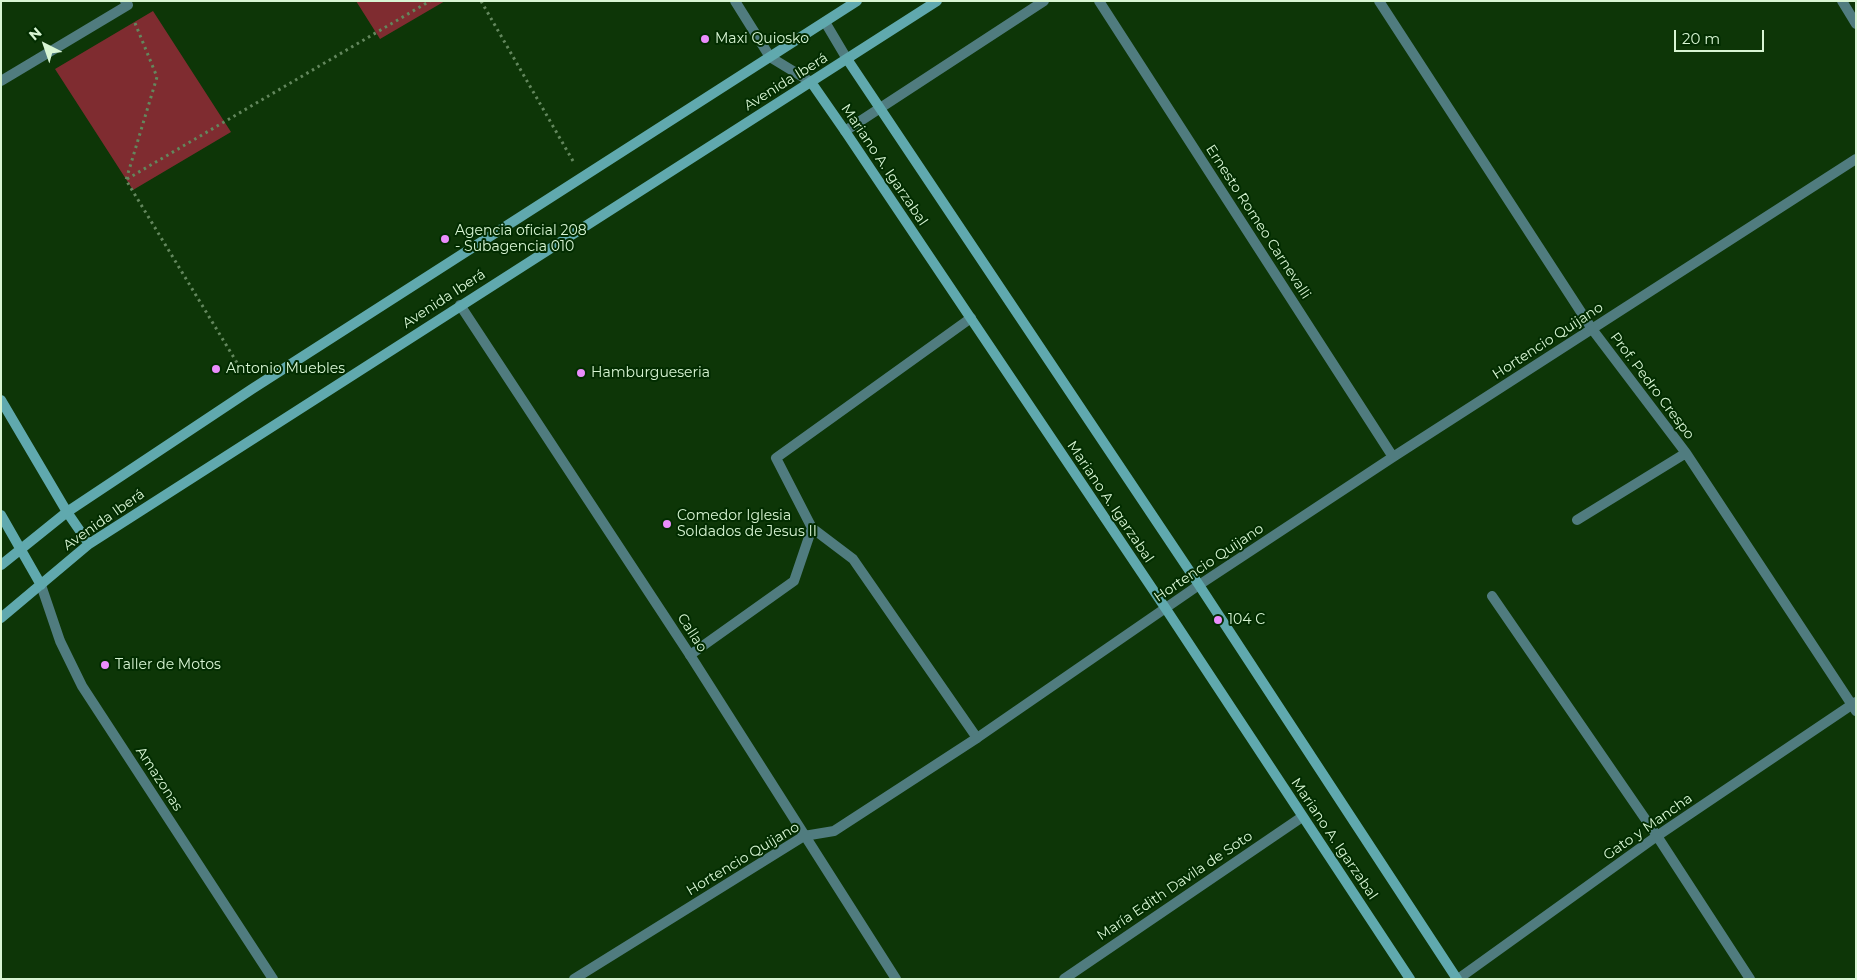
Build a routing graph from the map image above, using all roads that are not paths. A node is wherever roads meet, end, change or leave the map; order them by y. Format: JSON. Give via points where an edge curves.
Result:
{"nodes":[{"id":1,"x":736,"y":1,"type":"edge"},
{"id":2,"x":858,"y":1,"type":"edge"},
{"id":3,"x":936,"y":1,"type":"edge"},
{"id":4,"x":1044,"y":1,"type":"edge"},
{"id":5,"x":1099,"y":1,"type":"edge"},
{"id":6,"x":1379,"y":1,"type":"edge"},
{"id":7,"x":1842,"y":1,"type":"edge"},
{"id":8,"x":126,"y":3,"type":"edge"},
{"id":9,"x":825,"y":22,"type":"junction"},
{"id":10,"x":1856,"y":24,"type":"edge"},
{"id":11,"x":770,"y":57,"type":"junction"},
{"id":12,"x":847,"y":59,"type":"junction"},
{"id":13,"x":1,"y":81,"type":"edge"},
{"id":14,"x":810,"y":82,"type":"junction"},
{"id":15,"x":880,"y":108,"type":"junction"},
{"id":16,"x":845,"y":131,"type":"junction"},
{"id":17,"x":1856,"y":159,"type":"edge"},
{"id":18,"x":460,"y":305,"type":"junction"},
{"id":19,"x":971,"y":318,"type":"junction"},
{"id":20,"x":1592,"y":329,"type":"junction"},
{"id":21,"x":1,"y":400,"type":"edge"},
{"id":22,"x":1686,"y":454,"type":"junction"},
{"id":23,"x":1393,"y":457,"type":"junction"},
{"id":24,"x":67,"y":512,"type":"junction"},
{"id":25,"x":1,"y":515,"type":"edge"},
{"id":26,"x":1577,"y":520,"type":"dead end"},
{"id":27,"x":812,"y":528,"type":"junction"},
{"id":28,"x":88,"y":544,"type":"junction"},
{"id":29,"x":21,"y":549,"type":"junction"},
{"id":30,"x":1,"y":566,"type":"edge"},
{"id":31,"x":41,"y":585,"type":"junction"},
{"id":32,"x":1199,"y":586,"type":"junction"},
{"id":33,"x":1492,"y":596,"type":"dead end"},
{"id":34,"x":1166,"y":609,"type":"junction"},
{"id":35,"x":1,"y":618,"type":"edge"},
{"id":36,"x":690,"y":655,"type":"junction"},
{"id":37,"x":1854,"y":706,"type":"edge"},
{"id":38,"x":977,"y":738,"type":"junction"},
{"id":39,"x":1302,"y":817,"type":"junction"},
{"id":40,"x":804,"y":836,"type":"junction"},
{"id":41,"x":1657,"y":836,"type":"junction"},
{"id":42,"x":274,"y":979,"type":"edge"},
{"id":43,"x":574,"y":979,"type":"edge"},
{"id":44,"x":896,"y":979,"type":"edge"},
{"id":45,"x":1064,"y":979,"type":"edge"},
{"id":46,"x":1410,"y":979,"type":"edge"},
{"id":47,"x":1458,"y":979,"type":"edge"},
{"id":48,"x":1750,"y":979,"type":"edge"}],
"edges":[{"from":1,"to":11,"type":"street"},
{"from":2,"to":9,"type":"main road","name":"Avenida Iberá"},
{"from":3,"to":12,"type":"main road","name":"Avenida Iberá"},
{"from":4,"to":15,"type":"street"},
{"from":5,"to":23,"type":"street","name":"Ernesto Romeo Carnevalli"},
{"from":6,"to":20,"type":"street","name":"Prof. Pedro Crespo"},
{"from":7,"to":10,"type":"street"},
{"from":8,"to":13,"type":"street"},
{"from":9,"to":11,"type":"main road","name":"Avenida Iberá"},
{"from":9,"to":12,"type":"street"},
{"from":11,"to":14,"type":"street","name":"Mariano A. Igarzabal"},
{"from":11,"to":24,"type":"main road","name":"Avenida Iberá","via":[[252,389]]},
{"from":12,"to":14,"type":"main road","name":"Avenida Iberá"},
{"from":12,"to":15,"type":"main road","name":"Mariano A. Igarzabal"},
{"from":14,"to":16,"type":"main road","name":"Mariano A. Igarzabal"},
{"from":14,"to":18,"type":"main road","name":"Avenida Iberá"},
{"from":15,"to":16,"type":"street"},
{"from":15,"to":32,"type":"main road","name":"Mariano A. Igarzabal"},
{"from":16,"to":19,"type":"main road","name":"Mariano A. Igarzabal"},
{"from":17,"to":20,"type":"street","name":"Hortencio Quijano"},
{"from":18,"to":28,"type":"main road","name":"Avenida Iberá"},
{"from":18,"to":36,"type":"street","name":"Callao"},
{"from":19,"to":27,"type":"street","via":[[776,458]]},
{"from":19,"to":34,"type":"main road","name":"Mariano A. Igarzabal"},
{"from":20,"to":22,"type":"street","name":"Prof. Pedro Crespo"},
{"from":20,"to":23,"type":"street","name":"Hortencio Quijano"},
{"from":21,"to":24,"type":"main road"},
{"from":22,"to":26,"type":"street"},
{"from":22,"to":37,"type":"street","name":"Prof. Pedro Crespo"},
{"from":23,"to":32,"type":"street","name":"Hortencio Quijano"},
{"from":24,"to":28,"type":"main road"},
{"from":24,"to":29,"type":"main road","name":"Avenida Iberá"},
{"from":25,"to":29,"type":"main road"},
{"from":27,"to":36,"type":"street","via":[[794,581]]},
{"from":27,"to":38,"type":"street","via":[[853,559]]},
{"from":28,"to":31,"type":"main road","name":"Avenida Iberá"},
{"from":29,"to":30,"type":"main road","name":"Avenida Iberá"},
{"from":29,"to":31,"type":"main road"},
{"from":31,"to":35,"type":"main road","name":"Avenida Iberá"},
{"from":31,"to":42,"type":"street","name":"Amazonas","via":[[60,641],[82,686]]},
{"from":32,"to":34,"type":"street","name":"Hortencio Quijano"},
{"from":32,"to":47,"type":"main road","name":"Mariano A. Igarzabal"},
{"from":33,"to":41,"type":"street"},
{"from":34,"to":38,"type":"street","name":"Hortencio Quijano"},
{"from":34,"to":39,"type":"main road","name":"Mariano A. Igarzabal"},
{"from":36,"to":40,"type":"street","name":"Callao"},
{"from":37,"to":41,"type":"street","name":"Gato y Mancha"},
{"from":38,"to":40,"type":"street","name":"Hortencio Quijano","via":[[834,831]]},
{"from":39,"to":45,"type":"street","name":"María Edith Davila de Soto"},
{"from":39,"to":46,"type":"main road","name":"Mariano A. Igarzabal"},
{"from":40,"to":43,"type":"street","name":"Hortencio Quijano"},
{"from":40,"to":44,"type":"street","name":"Callao"},
{"from":41,"to":47,"type":"street","name":"Gato y Mancha"},
{"from":41,"to":48,"type":"street"}]}
